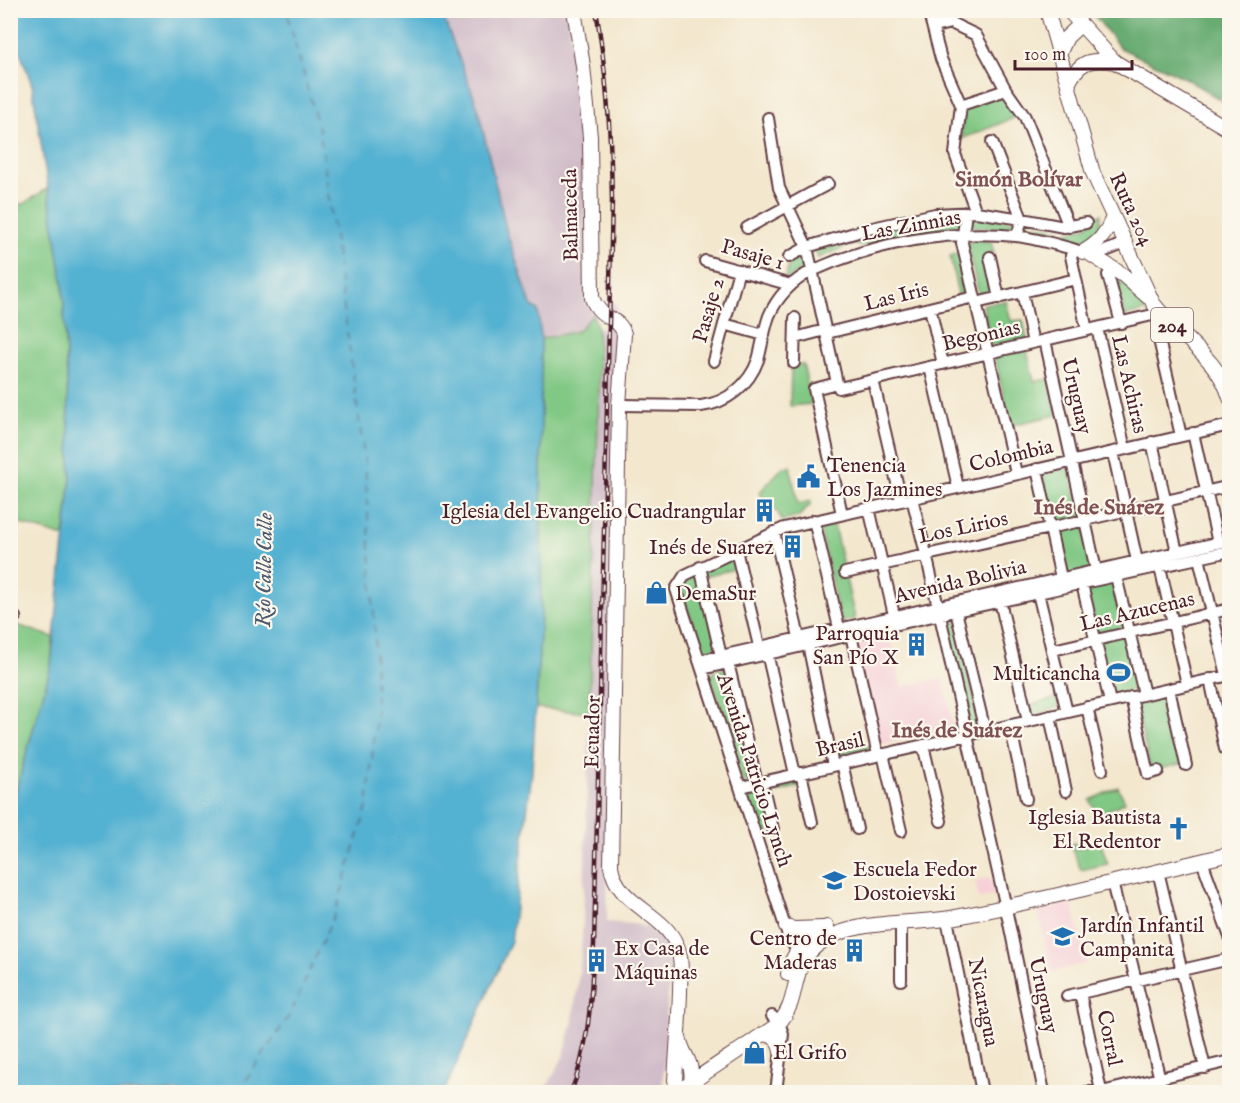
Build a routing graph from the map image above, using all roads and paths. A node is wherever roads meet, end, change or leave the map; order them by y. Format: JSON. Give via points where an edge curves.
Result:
{"nodes":[{"id":1,"x":574,"y":10,"type":"edge"},
{"id":2,"x":928,"y":10,"type":"edge"},
{"id":3,"x":1047,"y":10,"type":"edge"},
{"id":4,"x":1068,"y":10,"type":"edge"},
{"id":5,"x":1080,"y":26,"type":"junction"},
{"id":6,"x":934,"y":27,"type":"junction"},
{"id":7,"x":1060,"y":52,"type":"junction"},
{"id":8,"x":1115,"y":62,"type":"junction"},
{"id":9,"x":1068,"y":84,"type":"junction"},
{"id":10,"x":1006,"y":90,"type":"junction"},
{"id":11,"x":961,"y":105,"type":"junction"},
{"id":12,"x":768,"y":118,"type":"dead end"},
{"id":13,"x":1230,"y":130,"type":"edge"},
{"id":14,"x":992,"y":142,"type":"dead end"},
{"id":15,"x":828,"y":183,"type":"dead end"},
{"id":16,"x":787,"y":206,"type":"junction"},
{"id":17,"x":971,"y":212,"type":"junction"},
{"id":18,"x":1113,"y":217,"type":"junction"},
{"id":19,"x":1022,"y":219,"type":"junction"},
{"id":20,"x":1086,"y":223,"type":"dead end"},
{"id":21,"x":1066,"y":227,"type":"junction"},
{"id":22,"x":747,"y":228,"type":"dead end"},
{"id":23,"x":963,"y":234,"type":"junction"},
{"id":24,"x":1017,"y":236,"type":"junction"},
{"id":25,"x":1125,"y":243,"type":"junction"},
{"id":26,"x":1059,"y":245,"type":"junction"},
{"id":27,"x":807,"y":247,"type":"junction"},
{"id":28,"x":1082,"y":252,"type":"junction"},
{"id":29,"x":789,"y":257,"type":"dead end"},
{"id":30,"x":990,"y":257,"type":"dead end"},
{"id":31,"x":705,"y":261,"type":"dead end"},
{"id":32,"x":739,"y":270,"type":"junction"},
{"id":33,"x":811,"y":271,"type":"junction"},
{"id":34,"x":1108,"y":275,"type":"dead end"},
{"id":35,"x":1076,"y":279,"type":"junction"},
{"id":36,"x":791,"y":285,"type":"junction"},
{"id":37,"x":1022,"y":292,"type":"junction"},
{"id":38,"x":999,"y":298,"type":"junction"},
{"id":39,"x":975,"y":300,"type":"junction"},
{"id":40,"x":930,"y":308,"type":"junction"},
{"id":41,"x":1157,"y":308,"type":"junction"},
{"id":42,"x":795,"y":318,"type":"dead end"},
{"id":43,"x":1120,"y":323,"type":"junction"},
{"id":44,"x":724,"y":324,"type":"junction"},
{"id":45,"x":1092,"y":329,"type":"junction"},
{"id":46,"x":826,"y":332,"type":"junction"},
{"id":47,"x":764,"y":335,"type":"junction"},
{"id":48,"x":795,"y":338,"type":"junction"},
{"id":49,"x":1045,"y":340,"type":"junction"},
{"id":50,"x":1033,"y":343,"type":"junction"},
{"id":51,"x":1160,"y":344,"type":"dead end"},
{"id":52,"x":987,"y":354,"type":"junction"},
{"id":53,"x":714,"y":361,"type":"dead end"},
{"id":54,"x":795,"y":363,"type":"dead end"},
{"id":55,"x":943,"y":364,"type":"junction"},
{"id":56,"x":930,"y":367,"type":"junction"},
{"id":57,"x":873,"y":380,"type":"junction"},
{"id":58,"x":837,"y":383,"type":"junction"},
{"id":59,"x":1230,"y":399,"type":"edge"},
{"id":60,"x":619,"y":405,"type":"junction"},
{"id":61,"x":1230,"y":425,"type":"edge"},
{"id":62,"x":1193,"y":433,"type":"junction"},
{"id":63,"x":1181,"y":436,"type":"junction"},
{"id":64,"x":1152,"y":442,"type":"junction"},
{"id":65,"x":1125,"y":449,"type":"junction"},
{"id":66,"x":1113,"y":452,"type":"junction"},
{"id":67,"x":1072,"y":461,"type":"junction"},
{"id":68,"x":1037,"y":469,"type":"junction"},
{"id":69,"x":1016,"y":473,"type":"junction"},
{"id":70,"x":1230,"y":486,"type":"edge"},
{"id":71,"x":958,"y":487,"type":"junction"},
{"id":72,"x":1207,"y":491,"type":"junction"},
{"id":73,"x":907,"y":499,"type":"junction"},
{"id":74,"x":1166,"y":501,"type":"junction"},
{"id":75,"x":869,"y":508,"type":"junction"},
{"id":76,"x":1126,"y":510,"type":"junction"},
{"id":77,"x":842,"y":514,"type":"junction"},
{"id":78,"x":814,"y":520,"type":"junction"},
{"id":79,"x":1085,"y":520,"type":"junction"},
{"id":80,"x":1050,"y":528,"type":"junction"},
{"id":81,"x":774,"y":532,"type":"junction"},
{"id":82,"x":1224,"y":541,"type":"edge"},
{"id":83,"x":736,"y":550,"type":"junction"},
{"id":84,"x":1230,"y":551,"type":"edge"},
{"id":85,"x":1177,"y":552,"type":"junction"},
{"id":86,"x":926,"y":554,"type":"junction"},
{"id":87,"x":1199,"y":558,"type":"junction"},
{"id":88,"x":1137,"y":561,"type":"junction"},
{"id":89,"x":883,"y":564,"type":"junction"},
{"id":90,"x":700,"y":567,"type":"junction"},
{"id":91,"x":1160,"y":567,"type":"junction"},
{"id":92,"x":1096,"y":570,"type":"junction"},
{"id":93,"x":845,"y":573,"type":"dead end"},
{"id":94,"x":1116,"y":576,"type":"junction"},
{"id":95,"x":1061,"y":578,"type":"junction"},
{"id":96,"x":1082,"y":584,"type":"junction"},
{"id":97,"x":676,"y":589,"type":"joint"},
{"id":98,"x":1038,"y":593,"type":"junction"},
{"id":99,"x":1000,"y":601,"type":"junction"},
{"id":100,"x":1230,"y":609,"type":"edge"},
{"id":101,"x":938,"y":610,"type":"junction"},
{"id":102,"x":956,"y":611,"type":"junction"},
{"id":103,"x":1212,"y":613,"type":"junction"},
{"id":104,"x":894,"y":615,"type":"junction"},
{"id":105,"x":1173,"y":622,"type":"junction"},
{"id":106,"x":839,"y":628,"type":"junction"},
{"id":107,"x":1130,"y":632,"type":"junction"},
{"id":108,"x":851,"y":635,"type":"junction"},
{"id":109,"x":1095,"y":640,"type":"junction"},
{"id":110,"x":804,"y":641,"type":"junction"},
{"id":111,"x":763,"y":650,"type":"junction"},
{"id":112,"x":1053,"y":650,"type":"junction"},
{"id":113,"x":725,"y":659,"type":"junction"},
{"id":114,"x":701,"y":665,"type":"junction"},
{"id":115,"x":1228,"y":675,"type":"edge"},
{"id":116,"x":1210,"y":679,"type":"junction"},
{"id":117,"x":1187,"y":684,"type":"junction"},
{"id":118,"x":1169,"y":688,"type":"junction"},
{"id":119,"x":1144,"y":694,"type":"junction"},
{"id":120,"x":1131,"y":698,"type":"junction"},
{"id":121,"x":1110,"y":702,"type":"junction"},
{"id":122,"x":1088,"y":707,"type":"junction"},
{"id":123,"x":1067,"y":712,"type":"junction"},
{"id":124,"x":1050,"y":716,"type":"junction"},
{"id":125,"x":1028,"y":721,"type":"junction"},
{"id":126,"x":1010,"y":725,"type":"junction"},
{"id":127,"x":985,"y":731,"type":"junction"},
{"id":128,"x":967,"y":735,"type":"junction"},
{"id":129,"x":923,"y":745,"type":"junction"},
{"id":130,"x":1225,"y":748,"type":"dead end"},
{"id":131,"x":880,"y":755,"type":"junction"},
{"id":132,"x":838,"y":765,"type":"junction"},
{"id":133,"x":1186,"y":765,"type":"dead end"},
{"id":134,"x":1102,"y":770,"type":"dead end"},
{"id":135,"x":1158,"y":771,"type":"dead end"},
{"id":136,"x":798,"y":773,"type":"junction"},
{"id":137,"x":760,"y":785,"type":"junction"},
{"id":138,"x":741,"y":787,"type":"junction"},
{"id":139,"x":1066,"y":791,"type":"dead end"},
{"id":140,"x":1026,"y":799,"type":"dead end"},
{"id":141,"x":941,"y":821,"type":"dead end"},
{"id":142,"x":812,"y":822,"type":"dead end"},
{"id":143,"x":773,"y":829,"type":"dead end"},
{"id":144,"x":857,"y":829,"type":"dead end"},
{"id":145,"x":901,"y":831,"type":"dead end"},
{"id":146,"x":1230,"y":854,"type":"edge"},
{"id":147,"x":1202,"y":861,"type":"junction"},
{"id":148,"x":1158,"y":871,"type":"junction"},
{"id":149,"x":1112,"y":882,"type":"junction"},
{"id":150,"x":1006,"y":907,"type":"junction"},
{"id":151,"x":948,"y":919,"type":"junction"},
{"id":152,"x":901,"y":924,"type":"junction"},
{"id":153,"x":877,"y":926,"type":"junction"},
{"id":154,"x":786,"y":927,"type":"junction"},
{"id":155,"x":827,"y":927,"type":"junction"},
{"id":156,"x":1230,"y":937,"type":"edge"},
{"id":157,"x":801,"y":954,"type":"junction"},
{"id":158,"x":1230,"y":959,"type":"edge"},
{"id":159,"x":1182,"y":970,"type":"junction"},
{"id":160,"x":901,"y":980,"type":"dead end"},
{"id":161,"x":1136,"y":980,"type":"junction"},
{"id":162,"x":1080,"y":993,"type":"junction"},
{"id":163,"x":1067,"y":996,"type":"dead end"},
{"id":164,"x":776,"y":1019,"type":"junction"},
{"id":165,"x":678,"y":1032,"type":"junction"},
{"id":166,"x":763,"y":1034,"type":"junction"},
{"id":167,"x":781,"y":1052,"type":"junction"},
{"id":168,"x":689,"y":1059,"type":"junction"},
{"id":169,"x":1230,"y":1061,"type":"edge"},
{"id":170,"x":708,"y":1062,"type":"junction"},
{"id":171,"x":1205,"y":1068,"type":"junction"},
{"id":172,"x":1160,"y":1079,"type":"junction"},
{"id":173,"x":681,"y":1086,"type":"edge"},
{"id":174,"x":776,"y":1092,"type":"edge"},
{"id":175,"x":982,"y":1092,"type":"edge"},
{"id":176,"x":1044,"y":1092,"type":"edge"},
{"id":177,"x":1086,"y":1092,"type":"edge"},
{"id":178,"x":1105,"y":1092,"type":"edge"},
{"id":179,"x":1163,"y":1092,"type":"edge"}],
"edges":[{"from":1,"to":60,"type":"main road","name":"Balmaceda","via":[[589,125],[592,298],[600,313],[624,331]]},
{"from":2,"to":6,"type":"street"},
{"from":3,"to":7,"type":"main road","name":"Ruta 204","number":"204"},
{"from":4,"to":5,"type":"main road"},
{"from":5,"to":7,"type":"main road","via":[[1067,37]]},
{"from":5,"to":8,"type":"main road"},
{"from":6,"to":10,"type":"street","via":[[951,23],[976,35]]},
{"from":6,"to":11,"type":"street","via":[[941,59]]},
{"from":7,"to":9,"type":"main road","name":"Ruta 204","number":"204"},
{"from":8,"to":9,"type":"main road","via":[[1086,63]]},
{"from":8,"to":13,"type":"main road"},
{"from":9,"to":18,"type":"main road","name":"Ruta 204","number":"204","via":[[1092,173]]},
{"from":10,"to":11,"type":"street"},
{"from":10,"to":21,"type":"street","via":[[1025,117]]},
{"from":11,"to":17,"type":"street","via":[[955,154]]},
{"from":12,"to":16,"type":"street","via":[[779,188]]},
{"from":14,"to":19,"type":"street"},
{"from":15,"to":16,"type":"street"},
{"from":16,"to":22,"type":"street"},
{"from":16,"to":27,"type":"street"},
{"from":17,"to":19,"type":"street"},
{"from":17,"to":23,"type":"street"},
{"from":17,"to":27,"type":"street","via":[[935,214]]},
{"from":18,"to":25,"type":"main road","name":"Ruta 204","number":"204"},
{"from":18,"to":28,"type":"main road","via":[[1102,238]]},
{"from":19,"to":21,"type":"street"},
{"from":19,"to":24,"type":"street"},
{"from":20,"to":21,"type":"street"},
{"from":21,"to":26,"type":"street"},
{"from":23,"to":24,"type":"street","name":"Las Zinnias"},
{"from":23,"to":33,"type":"street","name":"Las Zinnias","via":[[873,249]]},
{"from":23,"to":39,"type":"street"},
{"from":24,"to":26,"type":"street","name":"Las Zinnias"},
{"from":25,"to":28,"type":"street","via":[[1103,252]]},
{"from":25,"to":41,"type":"main road","name":"Ruta 204","number":"204"},
{"from":26,"to":28,"type":"street","name":"Las Zinnias"},
{"from":27,"to":29,"type":"street"},
{"from":27,"to":33,"type":"street"},
{"from":28,"to":35,"type":"street","name":"Las Achiras","via":[[1071,256]]},
{"from":28,"to":41,"type":"main road","via":[[1123,275]]},
{"from":30,"to":38,"type":"street"},
{"from":31,"to":32,"type":"street","name":"Pasaje 1"},
{"from":32,"to":36,"type":"street","name":"Pasaje 1"},
{"from":32,"to":44,"type":"street","name":"Pasaje 2"},
{"from":33,"to":36,"type":"street","name":"Las Zinnias"},
{"from":33,"to":46,"type":"street"},
{"from":34,"to":43,"type":"street"},
{"from":35,"to":37,"type":"street","name":"Las Iris"},
{"from":35,"to":45,"type":"street","name":"Las Achiras"},
{"from":36,"to":47,"type":"street","name":"Las Zinnias","via":[[774,306]]},
{"from":37,"to":38,"type":"street","name":"Las Iris"},
{"from":37,"to":50,"type":"street"},
{"from":38,"to":39,"type":"street","name":"Las Iris"},
{"from":39,"to":40,"type":"street","name":"Las Iris"},
{"from":39,"to":52,"type":"street"},
{"from":40,"to":46,"type":"street","name":"Las Iris"},
{"from":40,"to":55,"type":"street"},
{"from":41,"to":43,"type":"street","name":"Begonias"},
{"from":41,"to":59,"type":"main road","name":"Ruta 204","number":"204","via":[[1209,362]]},
{"from":42,"to":48,"type":"street"},
{"from":43,"to":45,"type":"street","name":"Begonias"},
{"from":44,"to":47,"type":"street"},
{"from":44,"to":53,"type":"street","name":"Pasaje 2"},
{"from":45,"to":49,"type":"street","name":"Begonias"},
{"from":45,"to":65,"type":"street","name":"Las Achiras"},
{"from":46,"to":48,"type":"street","name":"Las Iris"},
{"from":46,"to":58,"type":"street"},
{"from":47,"to":60,"type":"street","name":"Las Zinnias","via":[[754,370],[742,386],[721,401],[701,406]]},
{"from":48,"to":54,"type":"street"},
{"from":49,"to":50,"type":"street","name":"Begonias"},
{"from":49,"to":67,"type":"street","name":"Uruguay"},
{"from":50,"to":52,"type":"street","name":"Begonias"},
{"from":51,"to":63,"type":"street"},
{"from":52,"to":55,"type":"street","name":"Begonias"},
{"from":52,"to":69,"type":"street"},
{"from":55,"to":56,"type":"street","name":"Begonias"},
{"from":56,"to":57,"type":"street","name":"Begonias"},
{"from":56,"to":71,"type":"street"},
{"from":57,"to":58,"type":"street","name":"Begonias","via":[[838,388]]},
{"from":57,"to":73,"type":"street","name":"Uruguay"},
{"from":58,"to":77,"type":"street","name":"Begonias","via":[[814,389]]},
{"from":60,"to":165,"type":"main road","name":"Ecuador","via":[[611,866],[622,893],[665,928],[677,945],[681,958]]},
{"from":61,"to":62,"type":"street","name":"Colombia"},
{"from":62,"to":63,"type":"street","name":"Colombia"},
{"from":62,"to":72,"type":"street"},
{"from":63,"to":64,"type":"street","name":"Colombia"},
{"from":64,"to":65,"type":"street","name":"Colombia"},
{"from":64,"to":74,"type":"street"},
{"from":65,"to":66,"type":"street","name":"Colombia"},
{"from":66,"to":67,"type":"street","name":"Colombia"},
{"from":66,"to":76,"type":"street"},
{"from":67,"to":68,"type":"street","name":"Colombia"},
{"from":67,"to":79,"type":"street","name":"Uruguay"},
{"from":68,"to":69,"type":"street","name":"Colombia"},
{"from":68,"to":80,"type":"street"},
{"from":69,"to":71,"type":"street","name":"Colombia"},
{"from":70,"to":72,"type":"street","name":"Los Lirios"},
{"from":71,"to":73,"type":"street","name":"Colombia"},
{"from":72,"to":74,"type":"street","name":"Los Lirios"},
{"from":72,"to":82,"type":"street"},
{"from":73,"to":75,"type":"street","name":"Colombia"},
{"from":73,"to":86,"type":"street","name":"Uruguay"},
{"from":74,"to":76,"type":"street","name":"Los Lirios"},
{"from":74,"to":85,"type":"street"},
{"from":75,"to":77,"type":"street","name":"Colombia"},
{"from":75,"to":89,"type":"street"},
{"from":76,"to":79,"type":"street","name":"Los Lirios"},
{"from":76,"to":88,"type":"street"},
{"from":77,"to":78,"type":"street","name":"Colombia"},
{"from":78,"to":81,"type":"street","name":"Colombia"},
{"from":78,"to":106,"type":"street"},
{"from":79,"to":80,"type":"street","name":"Los Lirios"},
{"from":79,"to":92,"type":"street","name":"Uruguay"},
{"from":80,"to":86,"type":"street","name":"Los Lirios"},
{"from":80,"to":95,"type":"street"},
{"from":81,"to":83,"type":"street","name":"Colombia"},
{"from":81,"to":110,"type":"street"},
{"from":82,"to":85,"type":"street","name":"Avenida Bolivia"},
{"from":83,"to":90,"type":"street","name":"Colombia"},
{"from":83,"to":111,"type":"street"},
{"from":84,"to":87,"type":"street","name":"Avenida Bolivia"},
{"from":85,"to":88,"type":"street","name":"Avenida Bolivia"},
{"from":86,"to":89,"type":"street","name":"Los Lirios"},
{"from":86,"to":101,"type":"street","name":"Uruguay"},
{"from":87,"to":91,"type":"street","name":"Avenida Bolivia"},
{"from":87,"to":103,"type":"street"},
{"from":88,"to":92,"type":"street","name":"Avenida Bolivia"},
{"from":89,"to":93,"type":"street","name":"Los Lirios"},
{"from":89,"to":104,"type":"street"},
{"from":90,"to":97,"type":"street","name":"Colombia","via":[[685,575]]},
{"from":90,"to":113,"type":"street"},
{"from":91,"to":94,"type":"street","name":"Avenida Bolivia"},
{"from":91,"to":105,"type":"street"},
{"from":92,"to":95,"type":"street","name":"Avenida Bolivia"},
{"from":94,"to":96,"type":"street","name":"Avenida Bolivia"},
{"from":94,"to":107,"type":"street"},
{"from":95,"to":101,"type":"street","name":"Avenida Bolivia"},
{"from":96,"to":98,"type":"street","name":"Avenida Bolivia"},
{"from":96,"to":109,"type":"street"},
{"from":97,"to":114,"type":"street","name":"Avenida Patricio Lynch"},
{"from":98,"to":99,"type":"street","name":"Avenida Bolivia"},
{"from":98,"to":112,"type":"street"},
{"from":99,"to":102,"type":"street","name":"Avenida Bolivia"},
{"from":99,"to":125,"type":"street"},
{"from":100,"to":103,"type":"street","name":"Las Azucenas"},
{"from":101,"to":102,"type":"street","name":"Avenida Bolivia"},
{"from":101,"to":104,"type":"street","name":"Avenida Bolivia"},
{"from":101,"to":108,"type":"street","name":"Avenida Bolivia"},
{"from":101,"to":128,"type":"street","name":"Uruguay"},
{"from":102,"to":127,"type":"street"},
{"from":103,"to":105,"type":"street","name":"Las Azucenas"},
{"from":103,"to":115,"type":"street"},
{"from":104,"to":106,"type":"street","name":"Avenida Bolivia"},
{"from":105,"to":107,"type":"street","name":"Las Azucenas"},
{"from":105,"to":117,"type":"street"},
{"from":106,"to":110,"type":"street","name":"Avenida Bolivia"},
{"from":107,"to":109,"type":"street","name":"Las Azucenas"},
{"from":107,"to":119,"type":"street"},
{"from":108,"to":110,"type":"street","name":"Avenida Bolivia"},
{"from":108,"to":131,"type":"street"},
{"from":109,"to":112,"type":"street","name":"Las Azucenas"},
{"from":109,"to":121,"type":"street"},
{"from":110,"to":111,"type":"street","name":"Avenida Bolivia"},
{"from":110,"to":132,"type":"street"},
{"from":111,"to":113,"type":"street","name":"Avenida Bolivia"},
{"from":111,"to":136,"type":"street"},
{"from":112,"to":123,"type":"street"},
{"from":113,"to":114,"type":"street","name":"Avenida Bolivia"},
{"from":113,"to":137,"type":"street"},
{"from":114,"to":138,"type":"street","name":"Avenida Patricio Lynch"},
{"from":115,"to":116,"type":"street","name":"Brasil"},
{"from":116,"to":117,"type":"street","name":"Brasil"},
{"from":116,"to":130,"type":"street"},
{"from":117,"to":118,"type":"street","name":"Brasil"},
{"from":118,"to":119,"type":"street","name":"Brasil"},
{"from":118,"to":133,"type":"street"},
{"from":119,"to":120,"type":"street","name":"Brasil"},
{"from":120,"to":121,"type":"street","name":"Brasil"},
{"from":120,"to":135,"type":"street","via":[[1148,774]]},
{"from":121,"to":122,"type":"street","name":"Brasil"},
{"from":122,"to":123,"type":"street","name":"Brasil"},
{"from":122,"to":134,"type":"street"},
{"from":123,"to":124,"type":"street","name":"Brasil"},
{"from":124,"to":125,"type":"street","name":"Brasil"},
{"from":124,"to":139,"type":"street"},
{"from":125,"to":126,"type":"street","name":"Brasil"},
{"from":126,"to":127,"type":"street","name":"Brasil"},
{"from":126,"to":140,"type":"street"},
{"from":127,"to":128,"type":"street","name":"Brasil"},
{"from":128,"to":129,"type":"street","name":"Brasil"},
{"from":128,"to":150,"type":"street","name":"Uruguay"},
{"from":129,"to":131,"type":"street","name":"Brasil"},
{"from":129,"to":141,"type":"street"},
{"from":131,"to":132,"type":"street","name":"Brasil"},
{"from":131,"to":145,"type":"street"},
{"from":132,"to":136,"type":"street","name":"Brasil"},
{"from":132,"to":144,"type":"street"},
{"from":136,"to":137,"type":"street","name":"Brasil"},
{"from":136,"to":142,"type":"street"},
{"from":137,"to":138,"type":"street","name":"Brasil"},
{"from":137,"to":143,"type":"street"},
{"from":138,"to":154,"type":"street","name":"Avenida Patricio Lynch"},
{"from":146,"to":147,"type":"main road"},
{"from":147,"to":148,"type":"main road"},
{"from":147,"to":156,"type":"street"},
{"from":148,"to":149,"type":"main road"},
{"from":148,"to":159,"type":"street"},
{"from":149,"to":150,"type":"main road"},
{"from":149,"to":161,"type":"street"},
{"from":150,"to":151,"type":"main road"},
{"from":150,"to":176,"type":"street","name":"Uruguay"},
{"from":151,"to":152,"type":"main road"},
{"from":151,"to":175,"type":"street","name":"Nicaragua"},
{"from":152,"to":153,"type":"main road"},
{"from":152,"to":160,"type":"street"},
{"from":153,"to":155,"type":"main road"},
{"from":153,"to":157,"type":"main road","via":[[829,938]]},
{"from":154,"to":155,"type":"main road"},
{"from":154,"to":157,"type":"street","name":"Avenida Patricio Lynch","via":[[789,939]]},
{"from":155,"to":157,"type":"main road","via":[[813,935]]},
{"from":157,"to":164,"type":"main road","via":[[795,989],[788,1007]]},
{"from":158,"to":159,"type":"street"},
{"from":159,"to":161,"type":"street"},
{"from":159,"to":171,"type":"street"},
{"from":161,"to":162,"type":"street"},
{"from":161,"to":172,"type":"street"},
{"from":162,"to":163,"type":"street"},
{"from":162,"to":178,"type":"street","name":"Corral"},
{"from":164,"to":166,"type":"main road"},
{"from":164,"to":167,"type":"street","via":[[783,1034]]},
{"from":164,"to":170,"type":"main road"},
{"from":165,"to":168,"type":"main road","name":"Ecuador"},
{"from":165,"to":173,"type":"main road","name":"Ecuador"},
{"from":166,"to":167,"type":"main road","via":[[777,1039]]},
{"from":166,"to":173,"type":"main road"},
{"from":167,"to":174,"type":"street"},
{"from":168,"to":170,"type":"main road"},
{"from":168,"to":173,"type":"main road","name":"Ecuador"},
{"from":169,"to":171,"type":"street"},
{"from":170,"to":173,"type":"main road"},
{"from":171,"to":172,"type":"street"},
{"from":172,"to":178,"type":"street"},
{"from":172,"to":179,"type":"street"},
{"from":177,"to":178,"type":"street"}]}
